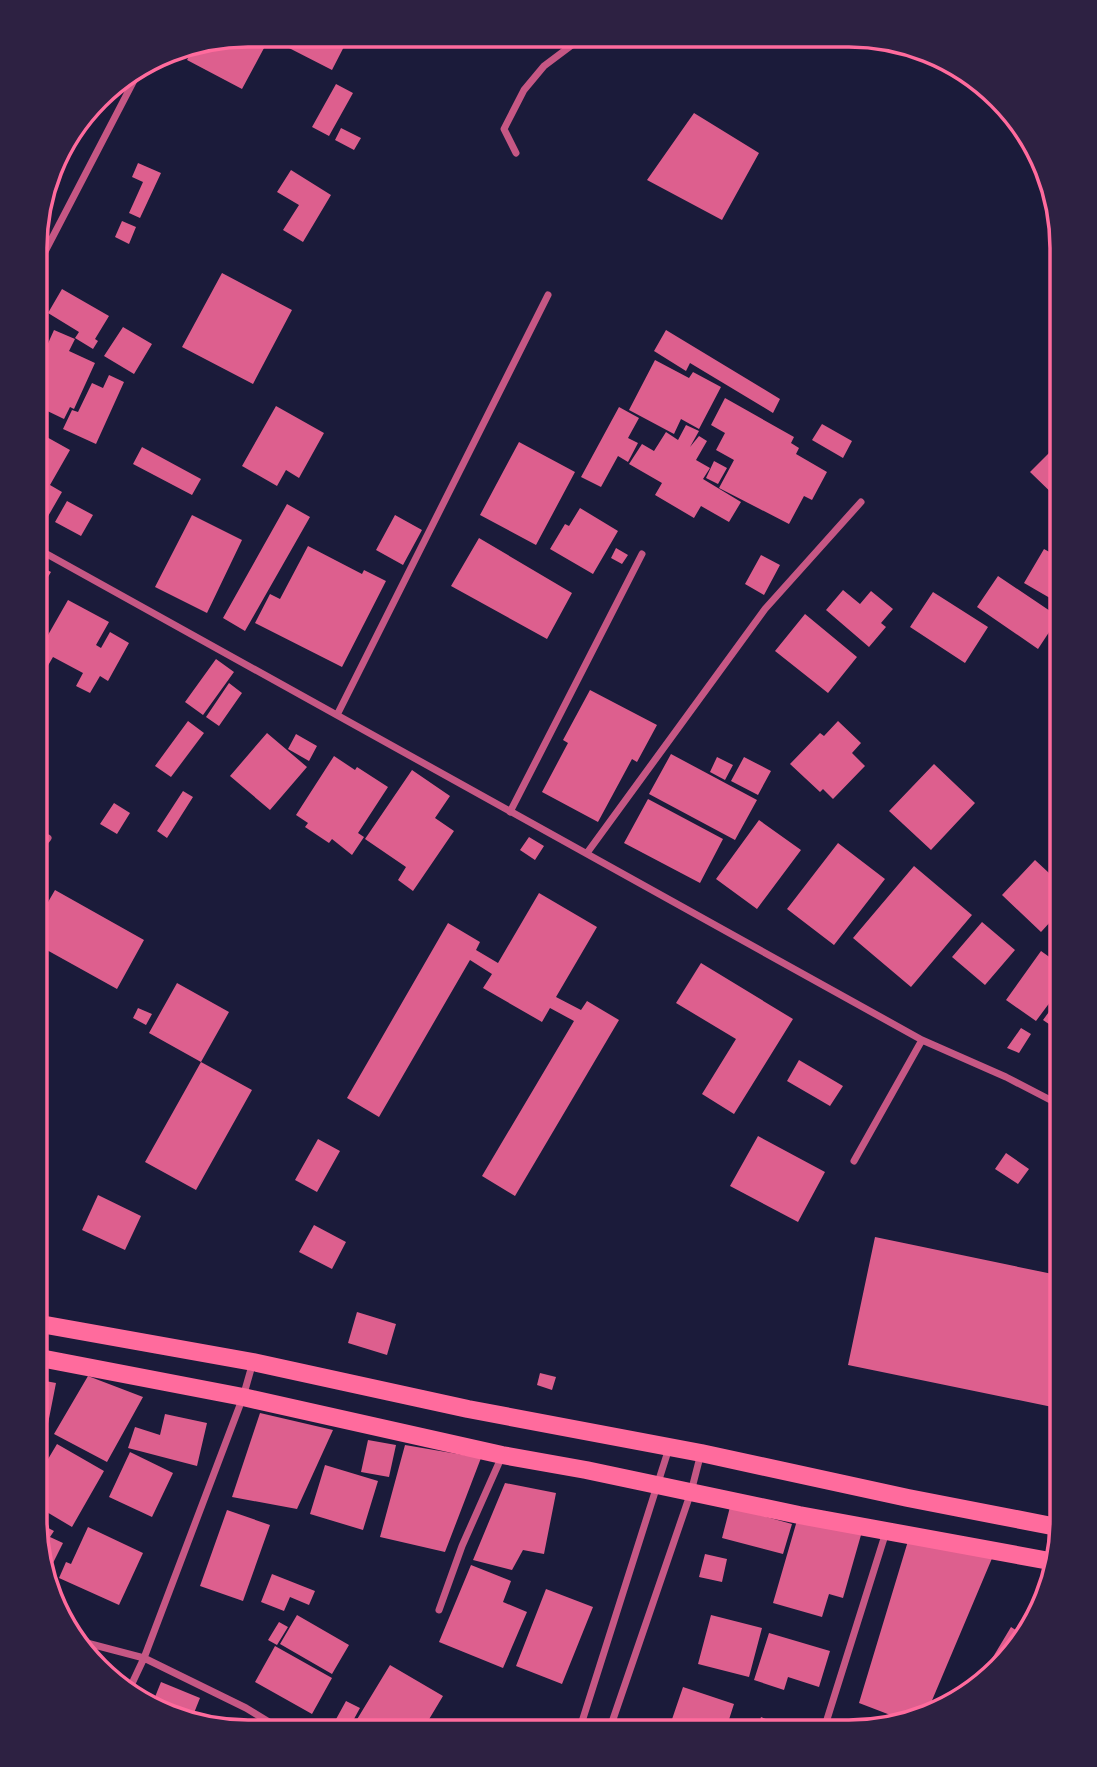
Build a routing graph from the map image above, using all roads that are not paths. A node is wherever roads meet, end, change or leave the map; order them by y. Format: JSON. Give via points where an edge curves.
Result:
{"nodes":[{"id":1,"x":569,"y":47,"type":"edge"},
{"id":2,"x":132,"y":84,"type":"edge"},
{"id":3,"x":516,"y":153,"type":"dead end"},
{"id":4,"x":47,"y":248,"type":"edge"},
{"id":5,"x":548,"y":295,"type":"dead end"},
{"id":6,"x":861,"y":502,"type":"dead end"},
{"id":7,"x":47,"y":554,"type":"edge"},
{"id":8,"x":642,"y":554,"type":"dead end"},
{"id":9,"x":337,"y":716,"type":"junction"},
{"id":10,"x":510,"y":812,"type":"junction"},
{"id":11,"x":587,"y":853,"type":"junction"},
{"id":12,"x":922,"y":1040,"type":"junction"},
{"id":13,"x":1049,"y":1099,"type":"edge"},
{"id":14,"x":854,"y":1161,"type":"dead end"},
{"id":15,"x":47,"y":1326,"type":"edge"},
{"id":16,"x":47,"y":1359,"type":"edge"},
{"id":17,"x":253,"y":1362,"type":"junction"},
{"id":18,"x":243,"y":1397,"type":"junction"},
{"id":19,"x":669,"y":1447,"type":"junction"},
{"id":20,"x":701,"y":1453,"type":"junction"},
{"id":21,"x":502,"y":1455,"type":"junction"},
{"id":22,"x":658,"y":1485,"type":"junction"},
{"id":23,"x":691,"y":1492,"type":"junction"},
{"id":24,"x":1049,"y":1525,"type":"edge"},
{"id":25,"x":886,"y":1530,"type":"junction"},
{"id":26,"x":1045,"y":1560,"type":"edge"},
{"id":27,"x":439,"y":1611,"type":"dead end"},
{"id":28,"x":92,"y":1644,"type":"edge"},
{"id":29,"x":144,"y":1658,"type":"junction"},
{"id":30,"x":132,"y":1683,"type":"edge"},
{"id":31,"x":266,"y":1720,"type":"edge"},
{"id":32,"x":583,"y":1720,"type":"edge"},
{"id":33,"x":613,"y":1720,"type":"edge"},
{"id":34,"x":827,"y":1720,"type":"edge"}],
"edges":[{"from":1,"to":3,"type":"street","via":[[544,65],[524,90],[504,129]]},
{"from":2,"to":4,"type":"street"},
{"from":5,"to":9,"type":"street"},
{"from":6,"to":11,"type":"street","via":[[765,609]]},
{"from":7,"to":9,"type":"street"},
{"from":8,"to":10,"type":"street"},
{"from":9,"to":10,"type":"street"},
{"from":10,"to":11,"type":"street"},
{"from":11,"to":12,"type":"street"},
{"from":12,"to":13,"type":"street"},
{"from":12,"to":14,"type":"street"},
{"from":15,"to":17,"type":"main road"},
{"from":16,"to":18,"type":"main road"},
{"from":17,"to":18,"type":"street"},
{"from":17,"to":19,"type":"main road"},
{"from":18,"to":21,"type":"main road"},
{"from":18,"to":29,"type":"street"},
{"from":19,"to":20,"type":"main road"},
{"from":19,"to":22,"type":"street"},
{"from":20,"to":23,"type":"street"},
{"from":20,"to":24,"type":"main road"},
{"from":21,"to":22,"type":"main road"},
{"from":21,"to":27,"type":"street"},
{"from":22,"to":23,"type":"main road"},
{"from":22,"to":32,"type":"street"},
{"from":23,"to":25,"type":"main road"},
{"from":23,"to":33,"type":"street"},
{"from":25,"to":26,"type":"main road"},
{"from":25,"to":34,"type":"street"},
{"from":28,"to":29,"type":"street"},
{"from":29,"to":30,"type":"street"},
{"from":29,"to":31,"type":"street"}]}
